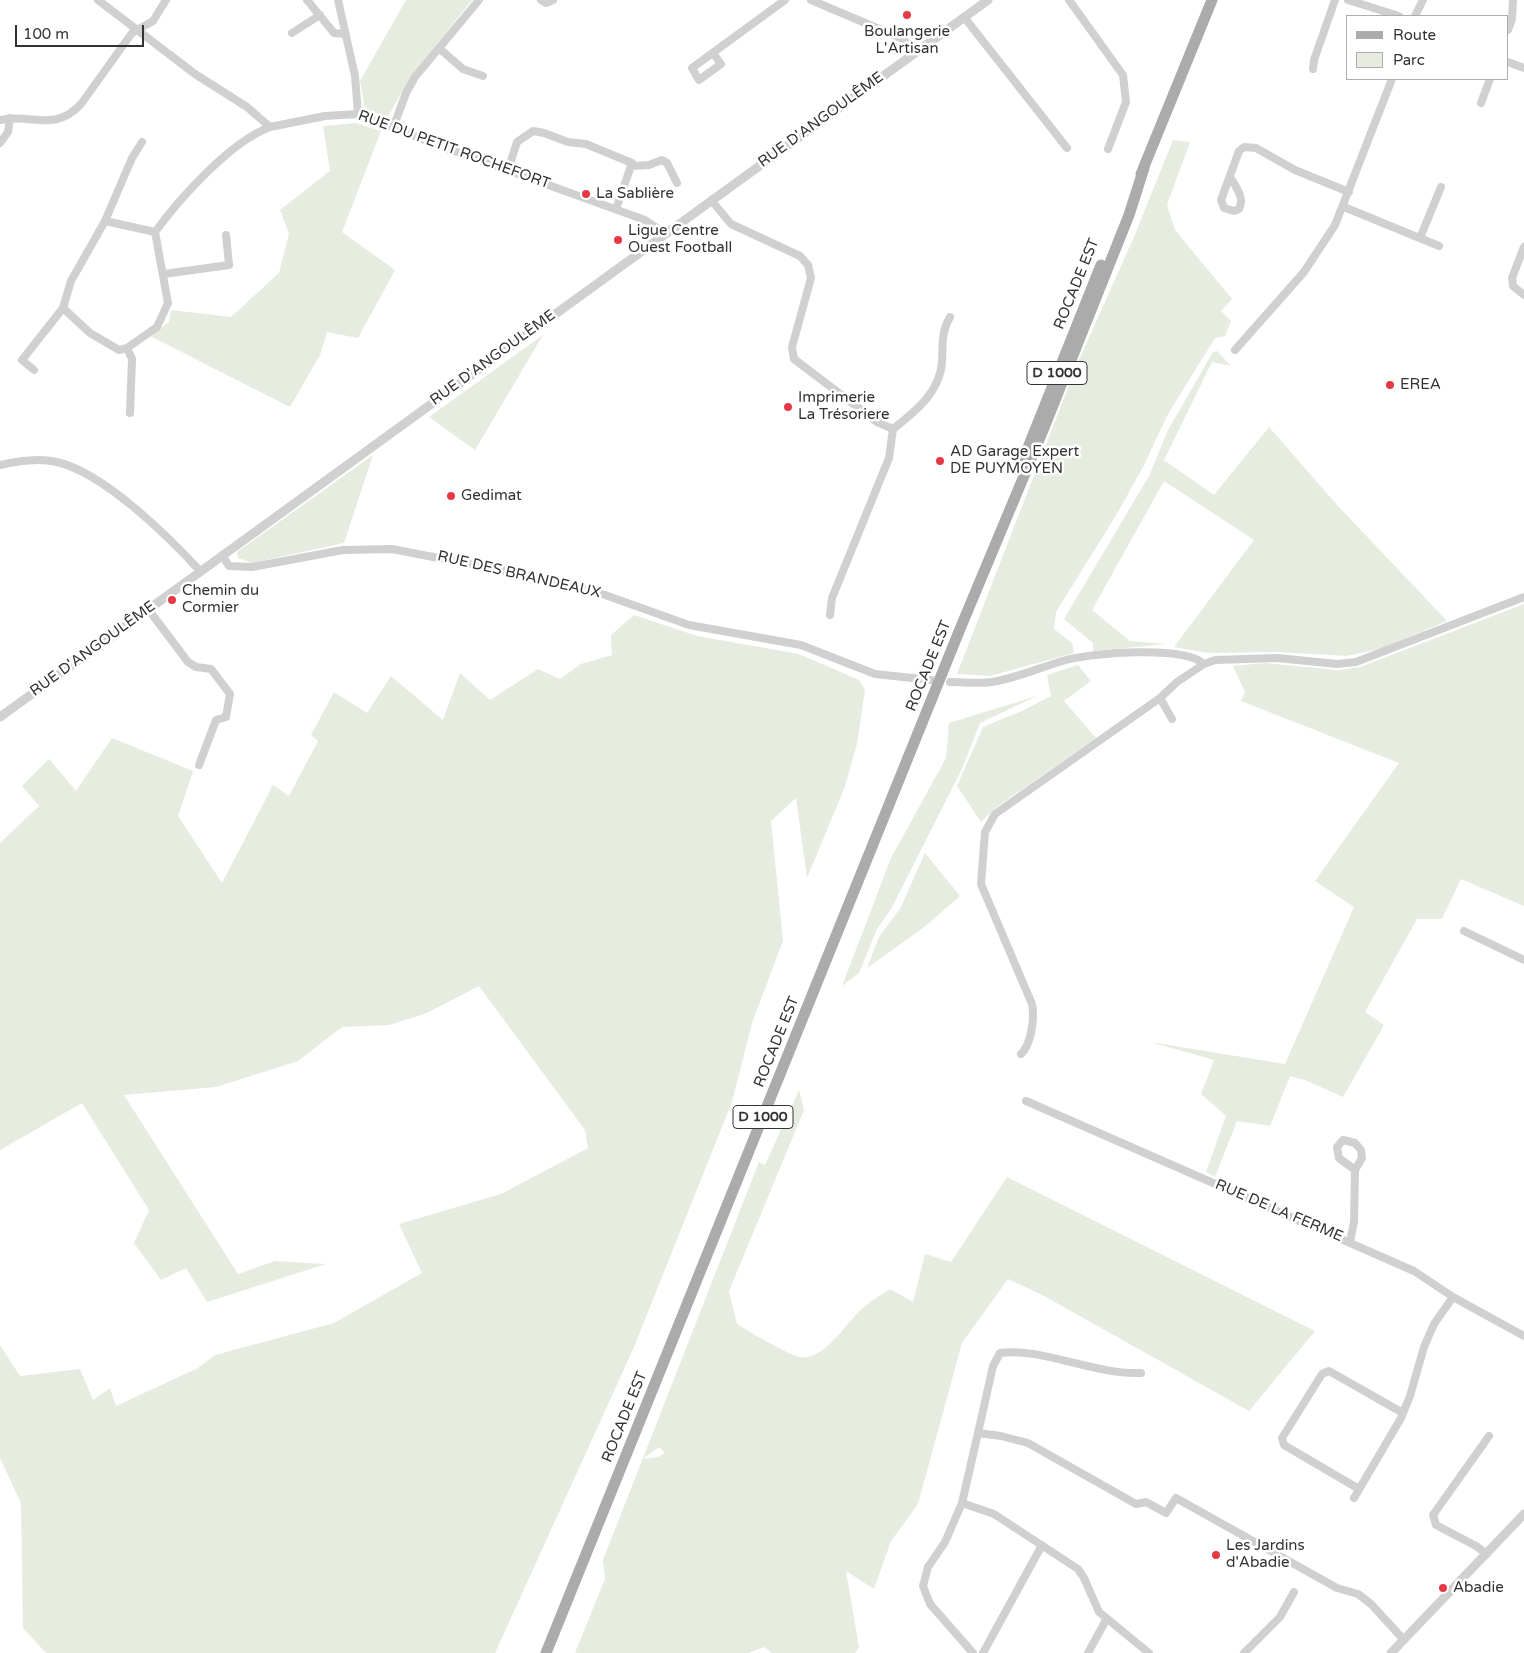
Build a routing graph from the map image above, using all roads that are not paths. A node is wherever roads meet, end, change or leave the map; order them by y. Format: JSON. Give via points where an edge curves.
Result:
{"nodes":[{"id":1,"x":98,"y":0,"type":"edge"},
{"id":2,"x":166,"y":0,"type":"edge"},
{"id":3,"x":308,"y":0,"type":"edge"},
{"id":4,"x":338,"y":0,"type":"edge"},
{"id":5,"x":479,"y":0,"type":"edge"},
{"id":6,"x":540,"y":0,"type":"edge"},
{"id":7,"x":553,"y":0,"type":"edge"},
{"id":8,"x":785,"y":0,"type":"edge"},
{"id":9,"x":811,"y":0,"type":"edge"},
{"id":10,"x":988,"y":0,"type":"edge"},
{"id":11,"x":1069,"y":0,"type":"edge"},
{"id":12,"x":1212,"y":0,"type":"edge"},
{"id":13,"x":1335,"y":0,"type":"edge"},
{"id":14,"x":1348,"y":0,"type":"edge"},
{"id":15,"x":1423,"y":0,"type":"edge"},
{"id":16,"x":1513,"y":0,"type":"edge"},
{"id":17,"x":320,"y":15,"type":"junction"},
{"id":18,"x":1396,"y":15,"type":"edge"},
{"id":19,"x":1416,"y":15,"type":"edge"},
{"id":20,"x":964,"y":17,"type":"junction"},
{"id":21,"x":1509,"y":27,"type":"edge"},
{"id":22,"x":137,"y":30,"type":"junction"},
{"id":23,"x":292,"y":33,"type":"dead end"},
{"id":24,"x":344,"y":34,"type":"junction"},
{"id":25,"x":440,"y":49,"type":"junction"},
{"id":26,"x":916,"y":52,"type":"junction"},
{"id":27,"x":713,"y":53,"type":"dead end"},
{"id":28,"x":1509,"y":62,"type":"edge"},
{"id":29,"x":1524,"y":68,"type":"edge"},
{"id":30,"x":1313,"y":69,"type":"dead end"},
{"id":31,"x":483,"y":76,"type":"dead end"},
{"id":32,"x":1392,"y":80,"type":"edge"},
{"id":33,"x":1490,"y":80,"type":"edge"},
{"id":34,"x":1481,"y":103,"type":"dead end"},
{"id":35,"x":358,"y":114,"type":"junction"},
{"id":36,"x":10,"y":118,"type":"junction"},
{"id":37,"x":0,"y":120,"type":"edge"},
{"id":38,"x":270,"y":127,"type":"junction"},
{"id":39,"x":394,"y":128,"type":"junction"},
{"id":40,"x":0,"y":142,"type":"edge"},
{"id":41,"x":142,"y":142,"type":"dead end"},
{"id":42,"x":1067,"y":148,"type":"dead end"},
{"id":43,"x":1108,"y":149,"type":"dead end"},
{"id":44,"x":632,"y":166,"type":"junction"},
{"id":45,"x":508,"y":170,"type":"junction"},
{"id":46,"x":1230,"y":177,"type":"dead end"},
{"id":47,"x":676,"y":183,"type":"dead end"},
{"id":48,"x":1441,"y":187,"type":"dead end"},
{"id":49,"x":1349,"y":192,"type":"junction"},
{"id":50,"x":711,"y":200,"type":"junction"},
{"id":51,"x":1344,"y":207,"type":"junction"},
{"id":52,"x":616,"y":208,"type":"junction"},
{"id":53,"x":105,"y":221,"type":"junction"},
{"id":54,"x":155,"y":232,"type":"junction"},
{"id":55,"x":226,"y":235,"type":"dead end"},
{"id":56,"x":662,"y":235,"type":"junction"},
{"id":57,"x":1420,"y":238,"type":"junction"},
{"id":58,"x":1439,"y":246,"type":"dead end"},
{"id":59,"x":1524,"y":247,"type":"edge"},
{"id":60,"x":164,"y":274,"type":"junction"},
{"id":61,"x":1524,"y":294,"type":"edge"},
{"id":62,"x":63,"y":308,"type":"junction"},
{"id":63,"x":950,"y":317,"type":"dead end"},
{"id":64,"x":127,"y":348,"type":"junction"},
{"id":65,"x":1235,"y":350,"type":"dead end"},
{"id":66,"x":34,"y":370,"type":"dead end"},
{"id":67,"x":130,"y":413,"type":"dead end"},
{"id":68,"x":893,"y":429,"type":"junction"},
{"id":69,"x":0,"y":465,"type":"edge"},
{"id":70,"x":222,"y":555,"type":"junction"},
{"id":71,"x":200,"y":571,"type":"junction"},
{"id":72,"x":1524,"y":597,"type":"edge"},
{"id":73,"x":148,"y":609,"type":"junction"},
{"id":74,"x":830,"y":615,"type":"dead end"},
{"id":75,"x":1204,"y":664,"type":"junction"},
{"id":76,"x":931,"y":680,"type":"dead end"},
{"id":77,"x":950,"y":682,"type":"dead end"},
{"id":78,"x":1160,"y":698,"type":"junction"},
{"id":79,"x":0,"y":717,"type":"edge"},
{"id":80,"x":1172,"y":719,"type":"dead end"},
{"id":81,"x":199,"y":765,"type":"dead end"},
{"id":82,"x":1464,"y":931,"type":"dead end"},
{"id":83,"x":1524,"y":960,"type":"edge"},
{"id":84,"x":1021,"y":1054,"type":"dead end"},
{"id":85,"x":1026,"y":1101,"type":"dead end"},
{"id":86,"x":1355,"y":1170,"type":"dead end"},
{"id":87,"x":1350,"y":1242,"type":"junction"},
{"id":88,"x":1453,"y":1296,"type":"junction"},
{"id":89,"x":1524,"y":1336,"type":"edge"},
{"id":90,"x":1141,"y":1374,"type":"dead end"},
{"id":91,"x":1403,"y":1413,"type":"junction"},
{"id":92,"x":978,"y":1433,"type":"junction"},
{"id":93,"x":1489,"y":1436,"type":"dead end"},
{"id":94,"x":1359,"y":1490,"type":"junction"},
{"id":95,"x":1354,"y":1498,"type":"dead end"},
{"id":96,"x":962,"y":1503,"type":"junction"},
{"id":97,"x":1524,"y":1514,"type":"edge"},
{"id":98,"x":1042,"y":1545,"type":"junction"},
{"id":99,"x":1487,"y":1554,"type":"junction"},
{"id":100,"x":1294,"y":1592,"type":"dead end"},
{"id":101,"x":1106,"y":1620,"type":"junction"},
{"id":102,"x":1404,"y":1640,"type":"junction"},
{"id":103,"x":546,"y":1653,"type":"edge"},
{"id":104,"x":973,"y":1653,"type":"edge"},
{"id":105,"x":983,"y":1653,"type":"edge"},
{"id":106,"x":1088,"y":1653,"type":"edge"},
{"id":107,"x":1149,"y":1653,"type":"edge"},
{"id":108,"x":1244,"y":1653,"type":"edge"},
{"id":109,"x":1391,"y":1653,"type":"edge"}],
"edges":[{"from":1,"to":22,"type":"street"},
{"from":2,"to":22,"type":"street","via":[[153,21]]},
{"from":3,"to":17,"type":"street"},
{"from":4,"to":24,"type":"street"},
{"from":5,"to":25,"type":"street"},
{"from":6,"to":7,"type":"street","via":[[546,3]]},
{"from":8,"to":27,"type":"street"},
{"from":9,"to":26,"type":"street","via":[[903,39]]},
{"from":10,"to":20,"type":"street","name":"RUE D'ANGOULÊME"},
{"from":11,"to":43,"type":"street","via":[[1123,75],[1126,102]]},
{"from":12,"to":103,"type":"main road","name":"ROCADE EST","number":"D 1000","via":[[1039,417],[980,581]]},
{"from":13,"to":30,"type":"street"},
{"from":14,"to":18,"type":"street"},
{"from":15,"to":19,"type":"street"},
{"from":16,"to":21,"type":"street"},
{"from":17,"to":23,"type":"street"},
{"from":17,"to":24,"type":"street","via":[[334,33]]},
{"from":20,"to":26,"type":"street","name":"RUE D'ANGOULÊME"},
{"from":20,"to":42,"type":"street"},
{"from":22,"to":36,"type":"street","via":[[72,115],[52,121]]},
{"from":22,"to":38,"type":"street","via":[[195,74],[248,107]]},
{"from":24,"to":35,"type":"street","via":[[355,76]]},
{"from":25,"to":31,"type":"street","via":[[463,69]]},
{"from":25,"to":39,"type":"street","via":[[410,85]]},
{"from":26,"to":50,"type":"street","name":"RUE D'ANGOULÊME"},
{"from":28,"to":29,"type":"street"},
{"from":32,"to":49,"type":"street"},
{"from":33,"to":34,"type":"street"},
{"from":35,"to":38,"type":"street","name":"RUE DU PETIT ROCHEFORT","via":[[325,116]]},
{"from":35,"to":39,"type":"street","name":"RUE DU PETIT ROCHEFORT"},
{"from":36,"to":37,"type":"street"},
{"from":36,"to":40,"type":"street","via":[[8,132]]},
{"from":38,"to":54,"type":"street","name":"RUE DU PETIT ROCHEFORT","via":[[258,132],[216,164]]},
{"from":39,"to":45,"type":"street","name":"RUE DU PETIT ROCHEFORT"},
{"from":41,"to":53,"type":"street"},
{"from":44,"to":45,"type":"street","via":[[628,160],[586,144],[568,142],[538,131],[519,140]]},
{"from":44,"to":47,"type":"street","via":[[662,160],[667,163]]},
{"from":44,"to":52,"type":"street"},
{"from":45,"to":52,"type":"street","name":"RUE DU PETIT ROCHEFORT"},
{"from":46,"to":49,"type":"street","via":[[1239,151],[1244,147],[1256,148],[1295,170]]},
{"from":48,"to":57,"type":"street"},
{"from":49,"to":51,"type":"street"},
{"from":50,"to":56,"type":"street","name":"RUE D'ANGOULÊME"},
{"from":50,"to":68,"type":"street","via":[[730,224],[800,256],[808,265],[811,278],[792,347],[794,359],[877,422]]},
{"from":51,"to":57,"type":"street"},
{"from":51,"to":65,"type":"street","via":[[1304,272]]},
{"from":52,"to":56,"type":"street","name":"RUE DU PETIT ROCHEFORT","via":[[645,220],[658,228]]},
{"from":53,"to":54,"type":"street"},
{"from":53,"to":62,"type":"street","via":[[71,281]]},
{"from":54,"to":60,"type":"street"},
{"from":55,"to":60,"type":"street","via":[[229,265]]},
{"from":56,"to":70,"type":"street","name":"RUE D'ANGOULÊME"},
{"from":57,"to":58,"type":"street"},
{"from":59,"to":61,"type":"street","via":[[1512,278],[1513,286]]},
{"from":60,"to":64,"type":"street","via":[[168,303],[157,327]]},
{"from":62,"to":64,"type":"street","via":[[90,332],[119,350]]},
{"from":62,"to":66,"type":"street","via":[[22,360]]},
{"from":63,"to":68,"type":"street","via":[[943,330],[942,364],[935,386],[910,416]]},
{"from":64,"to":67,"type":"street","via":[[132,359]]},
{"from":68,"to":74,"type":"street","via":[[889,458],[832,598]]},
{"from":69,"to":71,"type":"street","via":[[23,460],[56,462],[79,469],[102,483],[168,536]]},
{"from":70,"to":71,"type":"street","name":"RUE D'ANGOULÊME"},
{"from":70,"to":76,"type":"street","name":"RUE DES BRANDEAUX","via":[[229,566],[252,567],[343,550],[392,549],[546,578],[606,595],[688,625],[801,646],[875,674]]},
{"from":71,"to":73,"type":"street","name":"RUE D'ANGOULÊME"},
{"from":72,"to":75,"type":"street","via":[[1356,662],[1337,664],[1276,658],[1215,660]]},
{"from":73,"to":79,"type":"street","name":"RUE D'ANGOULÊME"},
{"from":73,"to":81,"type":"street","via":[[188,662],[211,669],[230,694],[226,717],[216,720]]},
{"from":75,"to":77,"type":"street","via":[[1172,652],[1098,656],[1068,660],[990,683]]},
{"from":75,"to":78,"type":"street"},
{"from":78,"to":80,"type":"street"},
{"from":78,"to":84,"type":"street","via":[[994,814],[984,832],[981,884],[1034,1012],[1027,1046]]},
{"from":82,"to":83,"type":"street"},
{"from":85,"to":87,"type":"street","name":"RUE DE LA FERME"},
{"from":86,"to":87,"type":"street","via":[[1354,1222]]},
{"from":87,"to":88,"type":"street","name":"RUE DE LA FERME","via":[[1414,1270]]},
{"from":88,"to":89,"type":"street","name":"RUE DE LA FERME"},
{"from":88,"to":91,"type":"street","via":[[1434,1324],[1424,1347]]},
{"from":90,"to":92,"type":"street","via":[[1106,1372],[1016,1351],[1000,1354],[993,1366]]},
{"from":91,"to":94,"type":"street"},
{"from":91,"to":94,"type":"street","via":[[1329,1371],[1322,1374],[1282,1438],[1284,1445]]},
{"from":92,"to":96,"type":"street"},
{"from":92,"to":102,"type":"street","via":[[1028,1443],[1136,1504],[1146,1502],[1166,1513],[1176,1498],[1336,1588],[1358,1594]]},
{"from":93,"to":99,"type":"street","via":[[1433,1516],[1436,1525]]},
{"from":94,"to":95,"type":"street"},
{"from":96,"to":98,"type":"street","via":[[994,1514]]},
{"from":96,"to":104,"type":"street","via":[[945,1542],[928,1567],[923,1586],[930,1604]]},
{"from":97,"to":99,"type":"street"},
{"from":98,"to":101,"type":"street","via":[[1078,1569],[1094,1604]]},
{"from":98,"to":105,"type":"street"},
{"from":99,"to":102,"type":"street"},
{"from":100,"to":108,"type":"street","via":[[1280,1617]]},
{"from":101,"to":106,"type":"street"},
{"from":101,"to":107,"type":"street"},
{"from":102,"to":109,"type":"street"}]}
